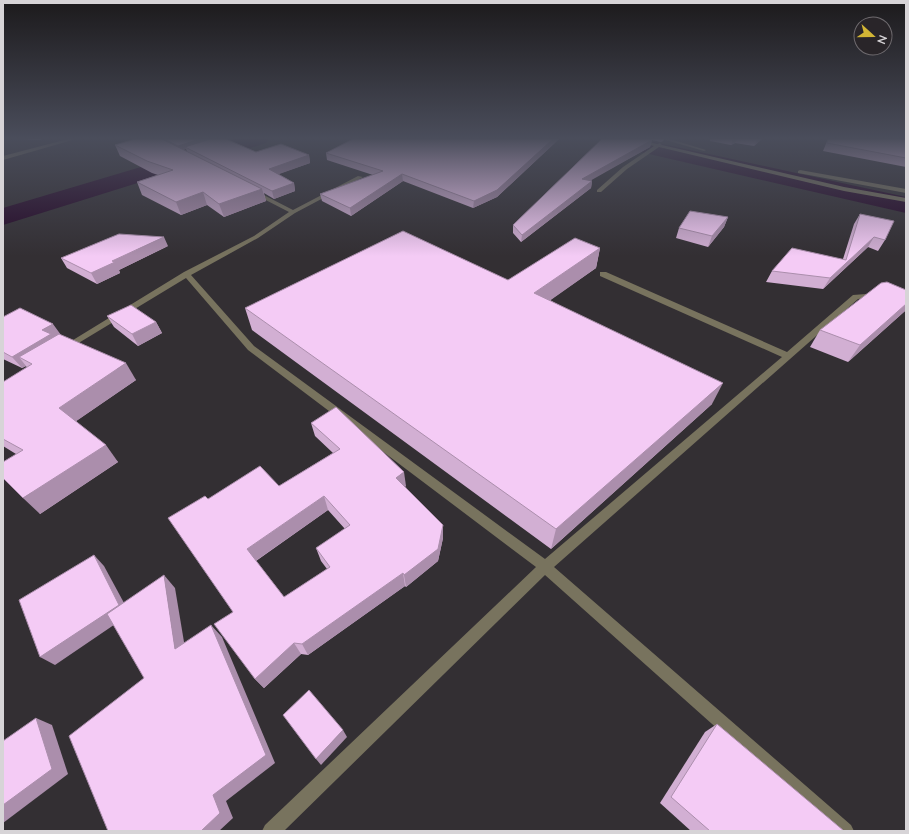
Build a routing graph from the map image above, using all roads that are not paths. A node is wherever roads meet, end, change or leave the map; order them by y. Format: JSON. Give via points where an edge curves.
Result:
{"nodes":[{"id":1,"x":358,"y":178,"type":"edge"},
{"id":2,"x":614,"y":178,"type":"edge"},
{"id":3,"x":797,"y":178,"type":"edge"},
{"id":4,"x":833,"y":178,"type":"edge"},
{"id":5,"x":251,"y":190,"type":"edge"},
{"id":6,"x":598,"y":191,"type":"dead end"},
{"id":7,"x":906,"y":191,"type":"edge"},
{"id":8,"x":906,"y":200,"type":"edge"},
{"id":9,"x":292,"y":212,"type":"junction"},
{"id":10,"x":187,"y":274,"type":"junction"},
{"id":11,"x":603,"y":274,"type":"dead end"},
{"id":12,"x":889,"y":297,"type":"edge"},
{"id":13,"x":58,"y":351,"type":"edge"},
{"id":14,"x":788,"y":356,"type":"junction"},
{"id":15,"x":545,"y":567,"type":"junction"},
{"id":16,"x":271,"y":831,"type":"edge"},
{"id":17,"x":845,"y":831,"type":"edge"}],
"edges":[{"from":1,"to":9,"type":"street"},
{"from":2,"to":6,"type":"street"},
{"from":3,"to":8,"type":"street"},
{"from":4,"to":7,"type":"street"},
{"from":5,"to":9,"type":"street"},
{"from":9,"to":10,"type":"street","via":[[256,237]]},
{"from":10,"to":13,"type":"street"},
{"from":10,"to":15,"type":"street","via":[[250,348]]},
{"from":11,"to":14,"type":"street"},
{"from":12,"to":14,"type":"street","via":[[856,297]]},
{"from":14,"to":15,"type":"street"},
{"from":15,"to":16,"type":"street"},
{"from":15,"to":17,"type":"street"}]}
